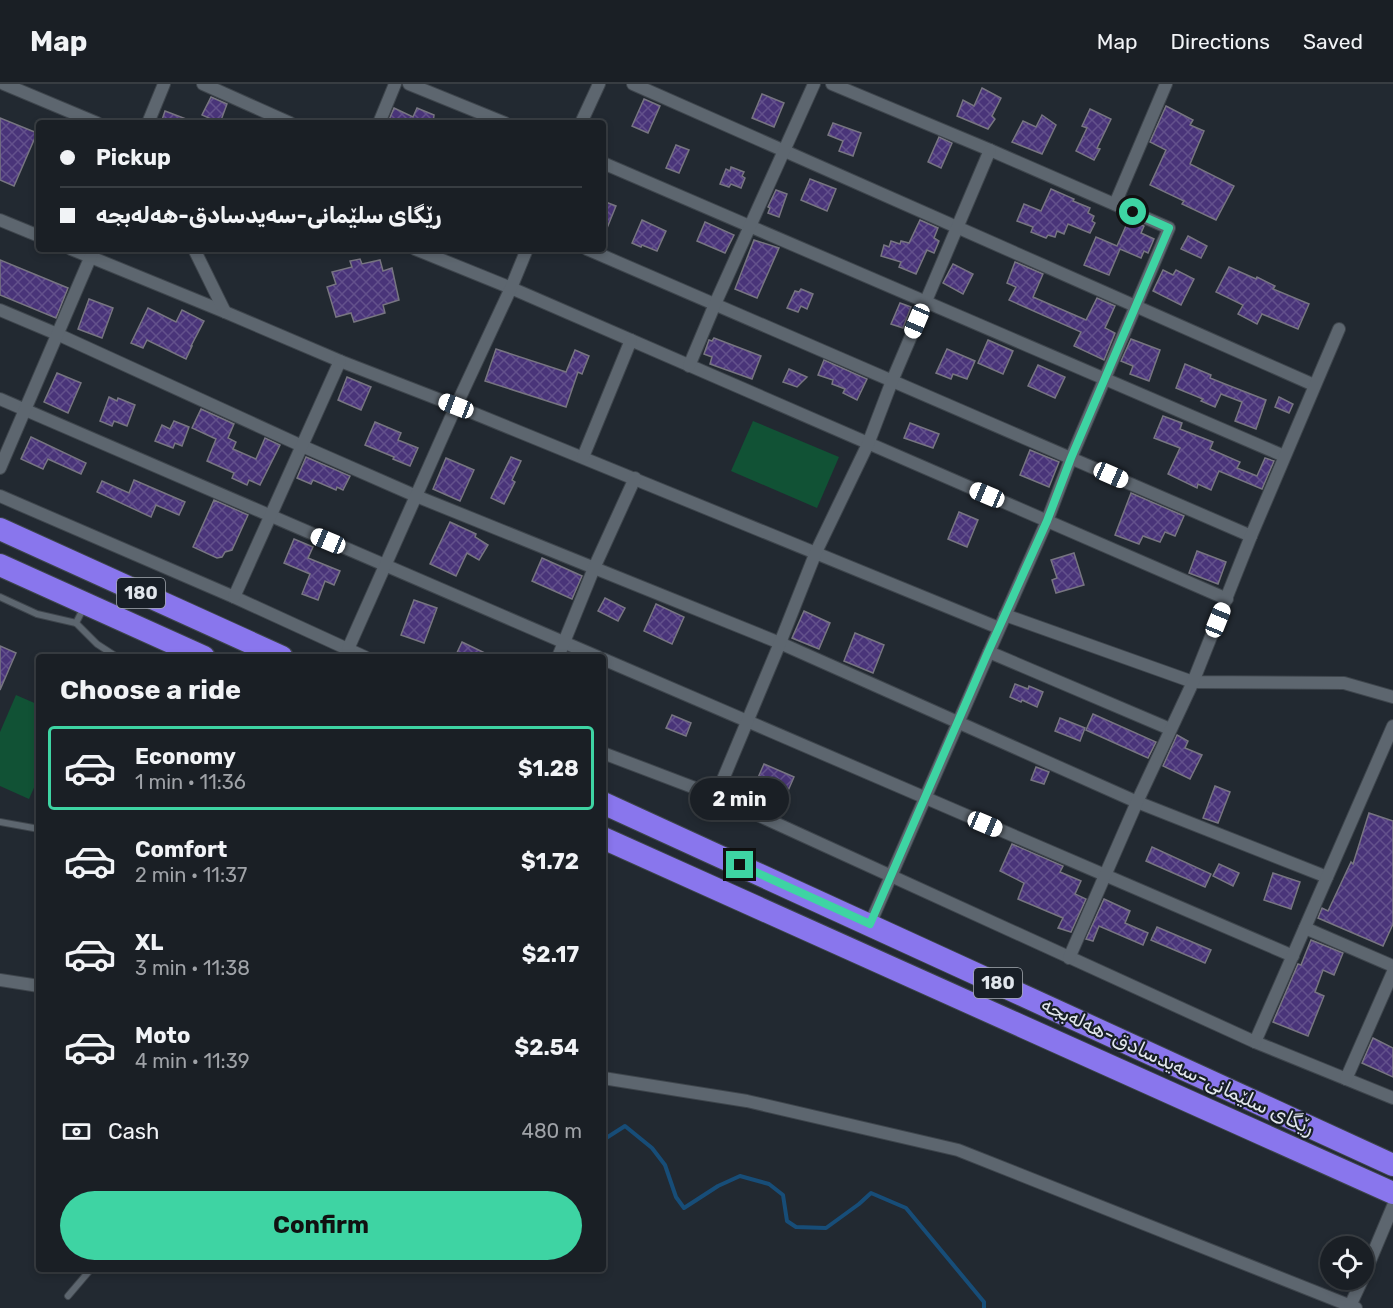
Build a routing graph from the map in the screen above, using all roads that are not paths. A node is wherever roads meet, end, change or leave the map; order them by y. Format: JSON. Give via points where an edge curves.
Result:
{"nodes":[{"id":1,"x":4,"y":84,"type":"edge"},
{"id":2,"x":164,"y":84,"type":"edge"},
{"id":3,"x":203,"y":84,"type":"edge"},
{"id":4,"x":395,"y":84,"type":"edge"},
{"id":5,"x":410,"y":84,"type":"edge"},
{"id":6,"x":599,"y":84,"type":"edge"},
{"id":7,"x":633,"y":84,"type":"edge"},
{"id":8,"x":814,"y":84,"type":"edge"},
{"id":9,"x":832,"y":84,"type":"edge"},
{"id":10,"x":1166,"y":84,"type":"edge"},
{"id":11,"x":89,"y":120,"type":"edge"},
{"id":12,"x":149,"y":120,"type":"edge"},
{"id":13,"x":283,"y":120,"type":"edge"},
{"id":14,"x":380,"y":120,"type":"edge"},
{"id":15,"x":499,"y":120,"type":"edge"},
{"id":16,"x":582,"y":120,"type":"edge"},
{"id":17,"x":990,"y":150,"type":"junction"},
{"id":18,"x":784,"y":151,"type":"junction"},
{"id":19,"x":606,"y":164,"type":"edge"},
{"id":20,"x":1115,"y":204,"type":"junction"},
{"id":21,"x":0,"y":220,"type":"edge"},
{"id":22,"x":750,"y":226,"type":"junction"},
{"id":23,"x":958,"y":228,"type":"junction"},
{"id":24,"x":36,"y":235,"type":"edge"},
{"id":25,"x":195,"y":252,"type":"edge"},
{"id":26,"x":423,"y":252,"type":"edge"},
{"id":27,"x":525,"y":252,"type":"edge"},
{"id":28,"x":594,"y":252,"type":"edge"},
{"id":29,"x":92,"y":253,"type":"edge"},
{"id":30,"x":511,"y":288,"type":"junction"},
{"id":31,"x":926,"y":302,"type":"junction"},
{"id":32,"x":715,"y":304,"type":"junction"},
{"id":33,"x":1136,"y":306,"type":"junction"},
{"id":34,"x":0,"y":310,"type":"edge"},
{"id":35,"x":225,"y":312,"type":"junction"},
{"id":36,"x":1339,"y":329,"type":"dead end"},
{"id":37,"x":57,"y":334,"type":"junction"},
{"id":38,"x":631,"y":340,"type":"junction"},
{"id":39,"x":340,"y":361,"type":"junction"},
{"id":40,"x":689,"y":366,"type":"junction"},
{"id":41,"x":1105,"y":379,"type":"junction"},
{"id":42,"x":892,"y":381,"type":"junction"},
{"id":43,"x":1314,"y":385,"type":"junction"},
{"id":44,"x":0,"y":399,"type":"edge"},
{"id":45,"x":456,"y":406,"type":"junction"},
{"id":46,"x":25,"y":410,"type":"junction"},
{"id":47,"x":868,"y":444,"type":"junction"},
{"id":48,"x":302,"y":446,"type":"junction"},
{"id":49,"x":1284,"y":456,"type":"junction"},
{"id":50,"x":582,"y":457,"type":"junction"},
{"id":51,"x":1071,"y":458,"type":"junction"},
{"id":52,"x":0,"y":468,"type":"edge"},
{"id":53,"x":635,"y":478,"type":"junction"},
{"id":54,"x":0,"y":496,"type":"edge"},
{"id":55,"x":416,"y":496,"type":"junction"},
{"id":56,"x":270,"y":516,"type":"junction"},
{"id":57,"x":1047,"y":521,"type":"junction"},
{"id":58,"x":0,"y":529,"type":"edge"},
{"id":59,"x":1251,"y":536,"type":"junction"},
{"id":60,"x":816,"y":552,"type":"junction"},
{"id":61,"x":0,"y":565,"type":"edge"},
{"id":62,"x":386,"y":565,"type":"junction"},
{"id":63,"x":594,"y":568,"type":"junction"},
{"id":64,"x":0,"y":597,"type":"edge"},
{"id":65,"x":234,"y":597,"type":"junction"},
{"id":66,"x":1227,"y":599,"type":"junction"},
{"id":67,"x":81,"y":614,"type":"junction"},
{"id":68,"x":1005,"y":615,"type":"junction"},
{"id":69,"x":999,"y":628,"type":"junction"},
{"id":70,"x":564,"y":642,"type":"junction"},
{"id":71,"x":780,"y":644,"type":"junction"},
{"id":72,"x":348,"y":649,"type":"junction"},
{"id":73,"x":988,"y":652,"type":"junction"},
{"id":74,"x":112,"y":654,"type":"edge"},
{"id":75,"x":195,"y":654,"type":"edge"},
{"id":76,"x":275,"y":654,"type":"edge"},
{"id":77,"x":359,"y":654,"type":"edge"},
{"id":78,"x":559,"y":654,"type":"edge"},
{"id":79,"x":591,"y":654,"type":"edge"},
{"id":80,"x":606,"y":660,"type":"edge"},
{"id":81,"x":1193,"y":682,"type":"junction"},
{"id":82,"x":1393,"y":697,"type":"edge"},
{"id":83,"x":748,"y":721,"type":"junction"},
{"id":84,"x":958,"y":723,"type":"junction"},
{"id":85,"x":1393,"y":726,"type":"edge"},
{"id":86,"x":1170,"y":729,"type":"junction"},
{"id":87,"x":606,"y":754,"type":"edge"},
{"id":88,"x":716,"y":796,"type":"junction"},
{"id":89,"x":926,"y":798,"type":"junction"},
{"id":90,"x":1137,"y":802,"type":"junction"},
{"id":91,"x":606,"y":804,"type":"edge"},
{"id":92,"x":0,"y":822,"type":"edge"},
{"id":93,"x":654,"y":826,"type":"junction"},
{"id":94,"x":36,"y":828,"type":"edge"},
{"id":95,"x":606,"y":839,"type":"edge"},
{"id":96,"x":639,"y":854,"type":"junction"},
{"id":97,"x":1104,"y":875,"type":"junction"},
{"id":98,"x":890,"y":877,"type":"junction"},
{"id":99,"x":1327,"y":877,"type":"junction"},
{"id":100,"x":870,"y":924,"type":"junction"},
{"id":101,"x":1305,"y":928,"type":"junction"},
{"id":102,"x":1293,"y":956,"type":"junction"},
{"id":103,"x":1069,"y":958,"type":"junction"},
{"id":104,"x":1393,"y":966,"type":"edge"},
{"id":105,"x":1393,"y":972,"type":"edge"},
{"id":106,"x":0,"y":980,"type":"edge"},
{"id":107,"x":36,"y":986,"type":"edge"},
{"id":108,"x":1256,"y":1042,"type":"junction"},
{"id":109,"x":606,"y":1078,"type":"edge"},
{"id":110,"x":1346,"y":1079,"type":"junction"},
{"id":111,"x":1393,"y":1098,"type":"edge"},
{"id":112,"x":1393,"y":1165,"type":"edge"},
{"id":113,"x":1393,"y":1193,"type":"edge"},
{"id":114,"x":1393,"y":1206,"type":"edge"},
{"id":115,"x":1374,"y":1251,"type":"edge"},
{"id":116,"x":88,"y":1272,"type":"edge"},
{"id":117,"x":1359,"y":1290,"type":"edge"},
{"id":118,"x":68,"y":1296,"type":"dead end"},
{"id":119,"x":1353,"y":1307,"type":"edge"}],
"edges":[{"from":1,"to":11,"type":"street"},
{"from":2,"to":12,"type":"street"},
{"from":3,"to":13,"type":"street"},
{"from":4,"to":14,"type":"street"},
{"from":5,"to":15,"type":"street"},
{"from":6,"to":16,"type":"street"},
{"from":7,"to":18,"type":"street"},
{"from":8,"to":18,"type":"street"},
{"from":9,"to":17,"type":"street"},
{"from":10,"to":20,"type":"street"},
{"from":17,"to":20,"type":"street"},
{"from":17,"to":23,"type":"street"},
{"from":18,"to":22,"type":"street"},
{"from":18,"to":23,"type":"street"},
{"from":19,"to":22,"type":"street"},
{"from":20,"to":33,"type":"street","via":[[1169,228]]},
{"from":21,"to":24,"type":"street"},
{"from":22,"to":31,"type":"street"},
{"from":22,"to":32,"type":"street"},
{"from":23,"to":31,"type":"street"},
{"from":23,"to":33,"type":"street"},
{"from":25,"to":35,"type":"street"},
{"from":26,"to":30,"type":"street"},
{"from":27,"to":30,"type":"street"},
{"from":28,"to":32,"type":"street"},
{"from":29,"to":35,"type":"street"},
{"from":29,"to":37,"type":"street"},
{"from":30,"to":38,"type":"street"},
{"from":30,"to":45,"type":"street"},
{"from":31,"to":41,"type":"street"},
{"from":31,"to":42,"type":"street"},
{"from":32,"to":40,"type":"street"},
{"from":32,"to":42,"type":"street"},
{"from":33,"to":41,"type":"street"},
{"from":33,"to":43,"type":"street"},
{"from":34,"to":37,"type":"street"},
{"from":35,"to":39,"type":"street"},
{"from":36,"to":43,"type":"street"},
{"from":37,"to":46,"type":"street"},
{"from":37,"to":48,"type":"street"},
{"from":38,"to":40,"type":"street"},
{"from":38,"to":50,"type":"street"},
{"from":39,"to":45,"type":"street"},
{"from":39,"to":48,"type":"street"},
{"from":40,"to":47,"type":"street"},
{"from":41,"to":49,"type":"street"},
{"from":41,"to":51,"type":"street"},
{"from":42,"to":47,"type":"street"},
{"from":42,"to":51,"type":"street"},
{"from":43,"to":49,"type":"street"},
{"from":44,"to":46,"type":"street"},
{"from":45,"to":50,"type":"street"},
{"from":45,"to":55,"type":"street"},
{"from":46,"to":52,"type":"street"},
{"from":46,"to":56,"type":"street"},
{"from":47,"to":57,"type":"street"},
{"from":47,"to":60,"type":"street"},
{"from":48,"to":55,"type":"street"},
{"from":48,"to":56,"type":"street"},
{"from":49,"to":59,"type":"street"},
{"from":50,"to":53,"type":"street"},
{"from":51,"to":57,"type":"street"},
{"from":51,"to":59,"type":"street"},
{"from":53,"to":60,"type":"street"},
{"from":53,"to":63,"type":"street"},
{"from":54,"to":65,"type":"street"},
{"from":55,"to":62,"type":"street"},
{"from":55,"to":63,"type":"street"},
{"from":56,"to":62,"type":"street"},
{"from":56,"to":65,"type":"street"},
{"from":57,"to":66,"type":"street"},
{"from":57,"to":68,"type":"street"},
{"from":58,"to":76,"type":"highway","number":"180"},
{"from":59,"to":66,"type":"street"},
{"from":60,"to":69,"type":"street"},
{"from":60,"to":71,"type":"street"},
{"from":61,"to":67,"type":"highway","number":"180"},
{"from":62,"to":70,"type":"street"},
{"from":62,"to":72,"type":"street"},
{"from":63,"to":70,"type":"street"},
{"from":63,"to":71,"type":"street"},
{"from":64,"to":67,"type":"lane","via":[[37,614]]},
{"from":65,"to":72,"type":"street"},
{"from":66,"to":81,"type":"street"},
{"from":67,"to":74,"type":"lane","via":[[97,644]]},
{"from":67,"to":75,"type":"highway","number":"180"},
{"from":68,"to":69,"type":"street"},
{"from":68,"to":81,"type":"street"},
{"from":69,"to":73,"type":"street"},
{"from":70,"to":78,"type":"street"},
{"from":70,"to":79,"type":"street"},
{"from":71,"to":83,"type":"street"},
{"from":71,"to":84,"type":"street"},
{"from":72,"to":77,"type":"street"},
{"from":73,"to":84,"type":"street"},
{"from":73,"to":86,"type":"street"},
{"from":80,"to":83,"type":"street"},
{"from":81,"to":82,"type":"street","via":[[1344,683]]},
{"from":81,"to":86,"type":"street"},
{"from":83,"to":88,"type":"street"},
{"from":83,"to":89,"type":"street"},
{"from":84,"to":89,"type":"street"},
{"from":84,"to":90,"type":"street"},
{"from":85,"to":99,"type":"street"},
{"from":86,"to":90,"type":"street"},
{"from":87,"to":88,"type":"street"},
{"from":88,"to":98,"type":"street"},
{"from":89,"to":97,"type":"street"},
{"from":89,"to":98,"type":"street"},
{"from":90,"to":97,"type":"street"},
{"from":90,"to":99,"type":"street"},
{"from":91,"to":93,"type":"highway","name":"رێگای سلێمانی-سەیدسادق-هەلەبجە","number":"180"},
{"from":92,"to":94,"type":"lane"},
{"from":93,"to":96,"type":"highway"},
{"from":93,"to":100,"type":"highway","name":"رێگای سلێمانی-سەیدسادق-هەلەبجە","number":"180"},
{"from":95,"to":96,"type":"highway","name":"رێگای سلێمانی-سەیدسادق-هەلەبجە","number":"180"},
{"from":96,"to":113,"type":"highway","name":"رێگای سلێمانی-سەیدسادق-هەلەبجە","number":"180"},
{"from":97,"to":102,"type":"street"},
{"from":97,"to":103,"type":"street"},
{"from":98,"to":100,"type":"street"},
{"from":98,"to":103,"type":"street"},
{"from":99,"to":101,"type":"street"},
{"from":100,"to":112,"type":"highway","name":"رێگای سلێمانی-سەیدسادق-هەلەبجە","number":"180"},
{"from":101,"to":102,"type":"street"},
{"from":101,"to":104,"type":"street"},
{"from":102,"to":108,"type":"street"},
{"from":103,"to":108,"type":"street"},
{"from":105,"to":110,"type":"street"},
{"from":106,"to":107,"type":"street"},
{"from":108,"to":110,"type":"street"},
{"from":109,"to":119,"type":"street","via":[[747,1101],[957,1150]]},
{"from":110,"to":111,"type":"street"},
{"from":114,"to":115,"type":"street"},
{"from":116,"to":118,"type":"lane"},
{"from":117,"to":119,"type":"street"}]}
